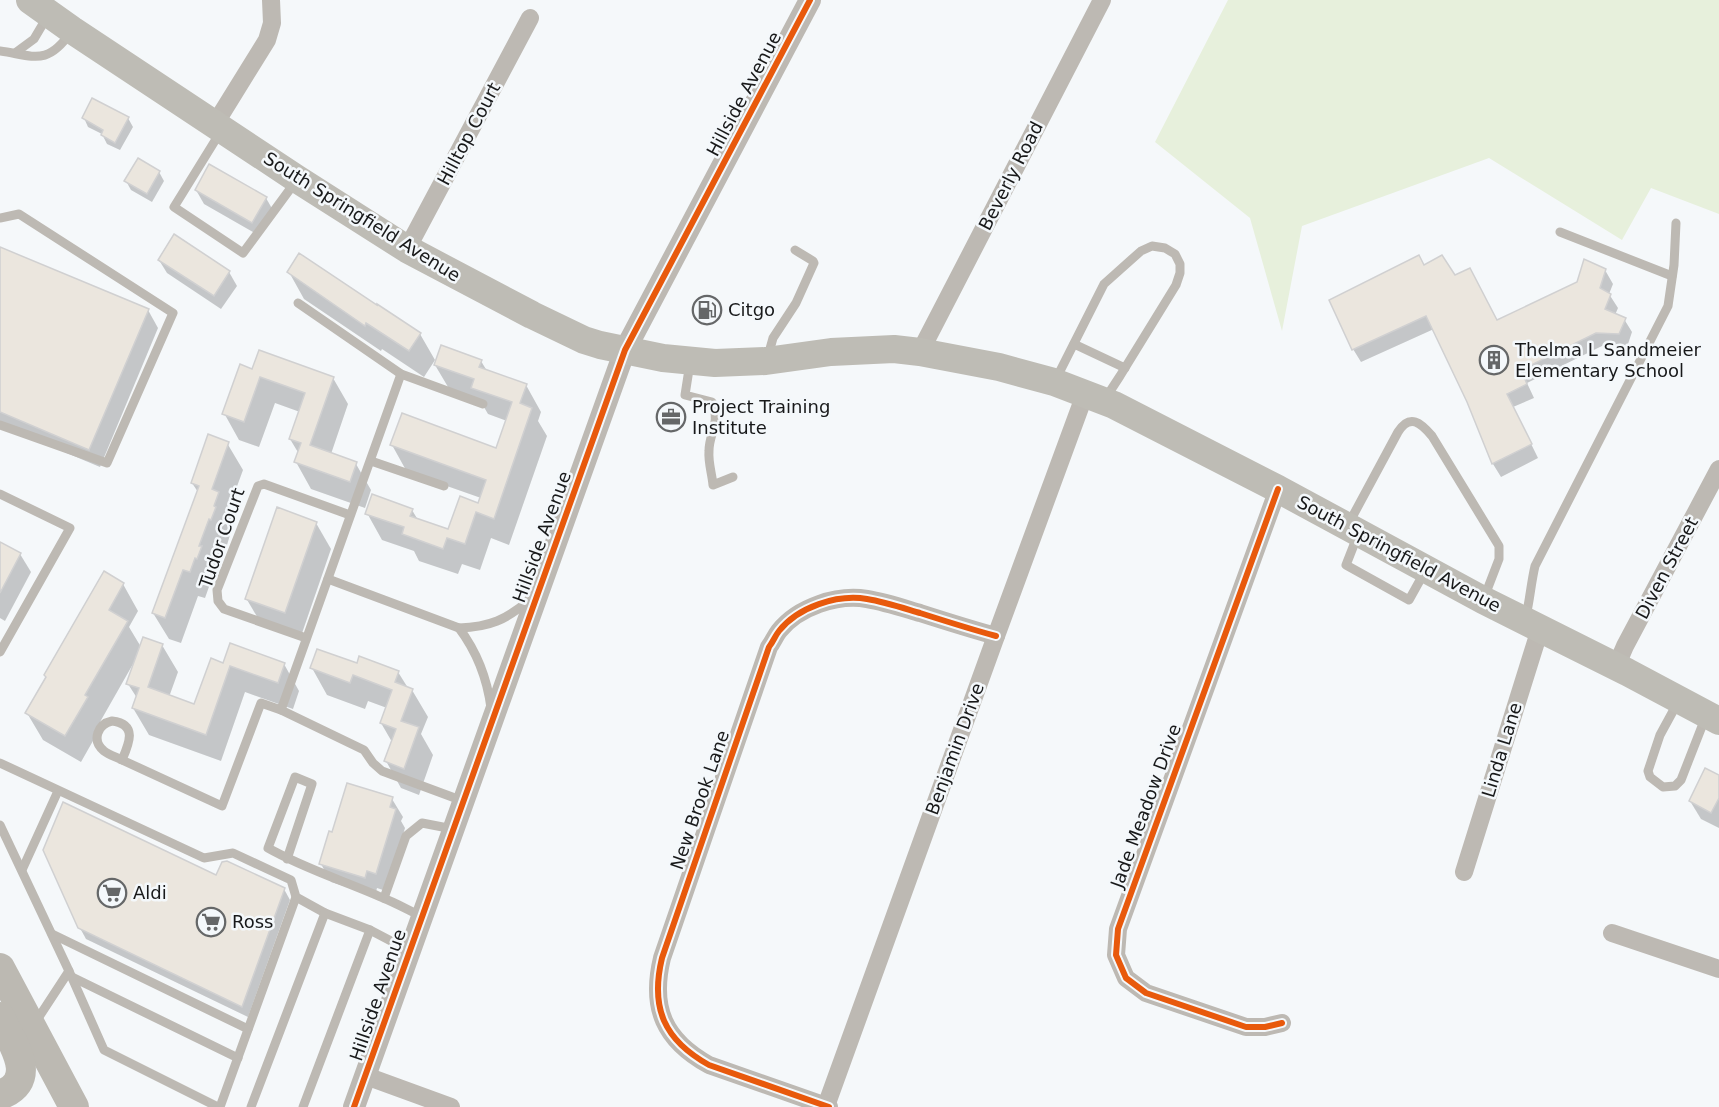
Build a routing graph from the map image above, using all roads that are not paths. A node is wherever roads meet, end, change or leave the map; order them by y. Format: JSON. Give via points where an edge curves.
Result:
{"nodes":[{"id":1,"x":271,"y":0,"type":"edge"},
{"id":2,"x":810,"y":0,"type":"edge"},
{"id":3,"x":1102,"y":0,"type":"edge"},
{"id":4,"x":39,"y":7,"type":"edge"},
{"id":5,"x":530,"y":18,"type":"dead end"},
{"id":6,"x":72,"y":30,"type":"junction"},
{"id":7,"x":0,"y":51,"type":"edge"},
{"id":8,"x":15,"y":53,"type":"junction"},
{"id":9,"x":218,"y":127,"type":"junction"},
{"id":10,"x":297,"y":179,"type":"junction"},
{"id":11,"x":0,"y":219,"type":"edge"},
{"id":12,"x":1676,"y":223,"type":"dead end"},
{"id":13,"x":1560,"y":232,"type":"dead end"},
{"id":14,"x":407,"y":249,"type":"junction"},
{"id":15,"x":795,"y":250,"type":"dead end"},
{"id":16,"x":1672,"y":276,"type":"junction"},
{"id":17,"x":298,"y":303,"type":"dead end"},
{"id":18,"x":1074,"y":344,"type":"junction"},
{"id":19,"x":624,"y":350,"type":"junction"},
{"id":20,"x":920,"y":352,"type":"junction"},
{"id":21,"x":690,"y":361,"type":"junction"},
{"id":22,"x":766,"y":361,"type":"junction"},
{"id":23,"x":1125,"y":368,"type":"junction"},
{"id":24,"x":401,"y":374,"type":"junction"},
{"id":25,"x":1054,"y":381,"type":"junction"},
{"id":26,"x":1094,"y":397,"type":"junction"},
{"id":27,"x":483,"y":404,"type":"dead end"},
{"id":28,"x":0,"y":425,"type":"edge"},
{"id":29,"x":371,"y":461,"type":"junction"},
{"id":30,"x":1719,"y":469,"type":"edge"},
{"id":31,"x":733,"y":477,"type":"dead end"},
{"id":32,"x":444,"y":486,"type":"dead end"},
{"id":33,"x":1278,"y":489,"type":"junction"},
{"id":34,"x":0,"y":494,"type":"edge"},
{"id":35,"x":350,"y":515,"type":"junction"},
{"id":36,"x":1354,"y":529,"type":"junction"},
{"id":37,"x":328,"y":579,"type":"junction"},
{"id":38,"x":539,"y":592,"type":"junction"},
{"id":39,"x":1483,"y":600,"type":"junction"},
{"id":40,"x":1532,"y":625,"type":"junction"},
{"id":41,"x":459,"y":628,"type":"junction"},
{"id":42,"x":996,"y":636,"type":"junction"},
{"id":43,"x":306,"y":638,"type":"junction"},
{"id":44,"x":0,"y":652,"type":"edge"},
{"id":45,"x":1616,"y":667,"type":"junction"},
{"id":46,"x":1679,"y":700,"type":"junction"},
{"id":47,"x":281,"y":710,"type":"junction"},
{"id":48,"x":1713,"y":718,"type":"edge"},
{"id":49,"x":493,"y":720,"type":"junction"},
{"id":50,"x":122,"y":760,"type":"dead end"},
{"id":51,"x":0,"y":764,"type":"edge"},
{"id":52,"x":58,"y":790,"type":"junction"},
{"id":53,"x":463,"y":801,"type":"junction"},
{"id":54,"x":0,"y":825,"type":"edge"},
{"id":55,"x":453,"y":829,"type":"junction"},
{"id":56,"x":287,"y":859,"type":"junction"},
{"id":57,"x":22,"y":870,"type":"junction"},
{"id":58,"x":1464,"y":872,"type":"dead end"},
{"id":59,"x":296,"y":897,"type":"junction"},
{"id":60,"x":384,"y":898,"type":"junction"},
{"id":61,"x":325,"y":913,"type":"junction"},
{"id":62,"x":422,"y":916,"type":"junction"},
{"id":63,"x":369,"y":930,"type":"junction"},
{"id":64,"x":1612,"y":933,"type":"dead end"},
{"id":65,"x":52,"y":934,"type":"junction"},
{"id":66,"x":410,"y":951,"type":"junction"},
{"id":67,"x":0,"y":968,"type":"edge"},
{"id":68,"x":1719,"y":969,"type":"edge"},
{"id":69,"x":71,"y":974,"type":"junction"},
{"id":70,"x":0,"y":1017,"type":"edge"},
{"id":71,"x":1282,"y":1023,"type":"dead end"},
{"id":72,"x":31,"y":1029,"type":"junction"},
{"id":73,"x":248,"y":1029,"type":"junction"},
{"id":74,"x":238,"y":1058,"type":"junction"},
{"id":75,"x":366,"y":1076,"type":"junction"},
{"id":76,"x":0,"y":1095,"type":"edge"},
{"id":77,"x":74,"y":1107,"type":"edge"},
{"id":78,"x":219,"y":1107,"type":"edge"},
{"id":79,"x":251,"y":1107,"type":"edge"},
{"id":80,"x":303,"y":1107,"type":"edge"},
{"id":81,"x":354,"y":1107,"type":"edge"},
{"id":82,"x":451,"y":1107,"type":"edge"},
{"id":83,"x":828,"y":1107,"type":"edge"}],
"edges":[{"from":1,"to":9,"type":"street","via":[[272,23],[267,40]]},
{"from":2,"to":19,"type":"street","name":"Hillside Avenue"},
{"from":3,"to":20,"type":"street","name":"Beverly Road"},
{"from":4,"to":6,"type":"main road","name":"South Springfield Avenue"},
{"from":4,"to":8,"type":"lane","via":[[34,39]]},
{"from":5,"to":14,"type":"street","name":"Hilltop Court"},
{"from":6,"to":8,"type":"lane","via":[[61,46],[41,57]]},
{"from":6,"to":9,"type":"main road","name":"South Springfield Avenue"},
{"from":7,"to":8,"type":"lane"},
{"from":9,"to":10,"type":"main road","name":"South Springfield Avenue"},
{"from":9,"to":10,"type":"lane","via":[[174,207],[243,253]]},
{"from":10,"to":14,"type":"main road","name":"South Springfield Avenue"},
{"from":11,"to":28,"type":"lane","via":[[19,214],[173,313],[107,463]]},
{"from":12,"to":16,"type":"lane"},
{"from":13,"to":16,"type":"lane"},
{"from":14,"to":19,"type":"main road","name":"South Springfield Avenue","via":[[584,340]]},
{"from":15,"to":22,"type":"lane","via":[[814,263],[796,303],[773,338]]},
{"from":16,"to":40,"type":"lane","via":[[1668,306],[1535,566]]},
{"from":17,"to":24,"type":"lane"},
{"from":18,"to":23,"type":"lane"},
{"from":18,"to":23,"type":"lane","via":[[1104,284],[1141,251],[1152,246],[1165,248],[1175,254],[1180,273]]},
{"from":18,"to":25,"type":"lane"},
{"from":19,"to":21,"type":"main road","name":"South Springfield Avenue"},
{"from":19,"to":38,"type":"street","name":"Hillside Avenue"},
{"from":20,"to":22,"type":"main road","name":"South Springfield Avenue","via":[[831,352]]},
{"from":20,"to":25,"type":"main road","name":"South Springfield Avenue"},
{"from":21,"to":22,"type":"main road","name":"South Springfield Avenue"},
{"from":21,"to":31,"type":"lane","via":[[685,395],[712,402],[715,410],[715,427],[708,449],[713,485]]},
{"from":23,"to":26,"type":"lane"},
{"from":24,"to":27,"type":"lane"},
{"from":24,"to":29,"type":"lane"},
{"from":25,"to":26,"type":"main road","name":"South Springfield Avenue"},
{"from":26,"to":33,"type":"main road","name":"South Springfield Avenue"},
{"from":26,"to":42,"type":"street","name":"Benjamin Drive"},
{"from":29,"to":32,"type":"lane"},
{"from":29,"to":35,"type":"lane"},
{"from":30,"to":45,"type":"street","name":"Diven Street"},
{"from":33,"to":36,"type":"main road","name":"South Springfield Avenue"},
{"from":33,"to":71,"type":"street","name":"Jade Meadow Drive","via":[[1118,928],[1116,955],[1126,978],[1146,993],[1246,1027]]},
{"from":34,"to":44,"type":"lane","via":[[70,528]]},
{"from":35,"to":37,"type":"lane"},
{"from":35,"to":43,"type":"lane","name":"Tudor Court","via":[[264,484],[258,486],[217,590],[224,609]]},
{"from":36,"to":39,"type":"main road","name":"South Springfield Avenue"},
{"from":36,"to":39,"type":"lane","via":[[1398,432],[1406,424],[1418,422],[1432,436],[1499,546],[1499,560]]},
{"from":37,"to":41,"type":"lane"},
{"from":37,"to":43,"type":"lane"},
{"from":38,"to":41,"type":"lane","via":[[509,616],[493,623]]},
{"from":38,"to":49,"type":"street","name":"Hillside Avenue"},
{"from":39,"to":40,"type":"main road","name":"South Springfield Avenue"},
{"from":40,"to":45,"type":"main road","name":"South Springfield Avenue"},
{"from":40,"to":58,"type":"street","name":"Linda Lane"},
{"from":41,"to":49,"type":"lane","via":[[481,666]]},
{"from":42,"to":83,"type":"street","name":"Benjamin Drive"},
{"from":42,"to":83,"type":"street","name":"New Brook Lane","via":[[885,603],[843,598],[803,612],[778,632],[770,647],[662,957],[658,997],[669,1032],[692,1056]]},
{"from":43,"to":47,"type":"lane"},
{"from":45,"to":46,"type":"main road","name":"South Springfield Avenue"},
{"from":46,"to":48,"type":"main road","name":"South Springfield Avenue"},
{"from":46,"to":48,"type":"lane","via":[[1660,735],[1648,771],[1663,787],[1675,786],[1681,780]]},
{"from":47,"to":50,"type":"lane","via":[[261,703],[222,806]]},
{"from":47,"to":53,"type":"lane","via":[[364,750],[382,771]]},
{"from":49,"to":53,"type":"street","name":"Hillside Avenue"},
{"from":51,"to":52,"type":"lane"},
{"from":52,"to":57,"type":"lane"},
{"from":52,"to":59,"type":"lane","via":[[204,858],[233,853],[291,880]]},
{"from":53,"to":55,"type":"street","name":"Hillside Avenue"},
{"from":54,"to":57,"type":"lane"},
{"from":55,"to":60,"type":"lane","via":[[422,823],[406,836]]},
{"from":55,"to":62,"type":"street","name":"Hillside Avenue"},
{"from":56,"to":56,"type":"lane","via":[[312,784],[295,777],[268,848]]},
{"from":56,"to":60,"type":"lane"},
{"from":57,"to":65,"type":"lane"},
{"from":59,"to":61,"type":"lane"},
{"from":59,"to":73,"type":"lane"},
{"from":60,"to":62,"type":"lane"},
{"from":61,"to":63,"type":"lane"},
{"from":61,"to":79,"type":"lane"},
{"from":62,"to":66,"type":"street","name":"Hillside Avenue"},
{"from":63,"to":66,"type":"lane"},
{"from":63,"to":80,"type":"lane"},
{"from":64,"to":68,"type":"street"},
{"from":65,"to":69,"type":"lane"},
{"from":65,"to":73,"type":"lane"},
{"from":66,"to":75,"type":"street","name":"Hillside Avenue"},
{"from":67,"to":72,"type":"highway"},
{"from":69,"to":72,"type":"lane"},
{"from":69,"to":74,"type":"lane"},
{"from":69,"to":78,"type":"lane","via":[[104,1050]]},
{"from":70,"to":76,"type":"highway","via":[[19,1055],[21,1068],[18,1081]]},
{"from":72,"to":77,"type":"highway"},
{"from":73,"to":74,"type":"lane"},
{"from":74,"to":78,"type":"lane"},
{"from":75,"to":81,"type":"street","name":"Hillside Avenue"},
{"from":75,"to":82,"type":"street"}]}
